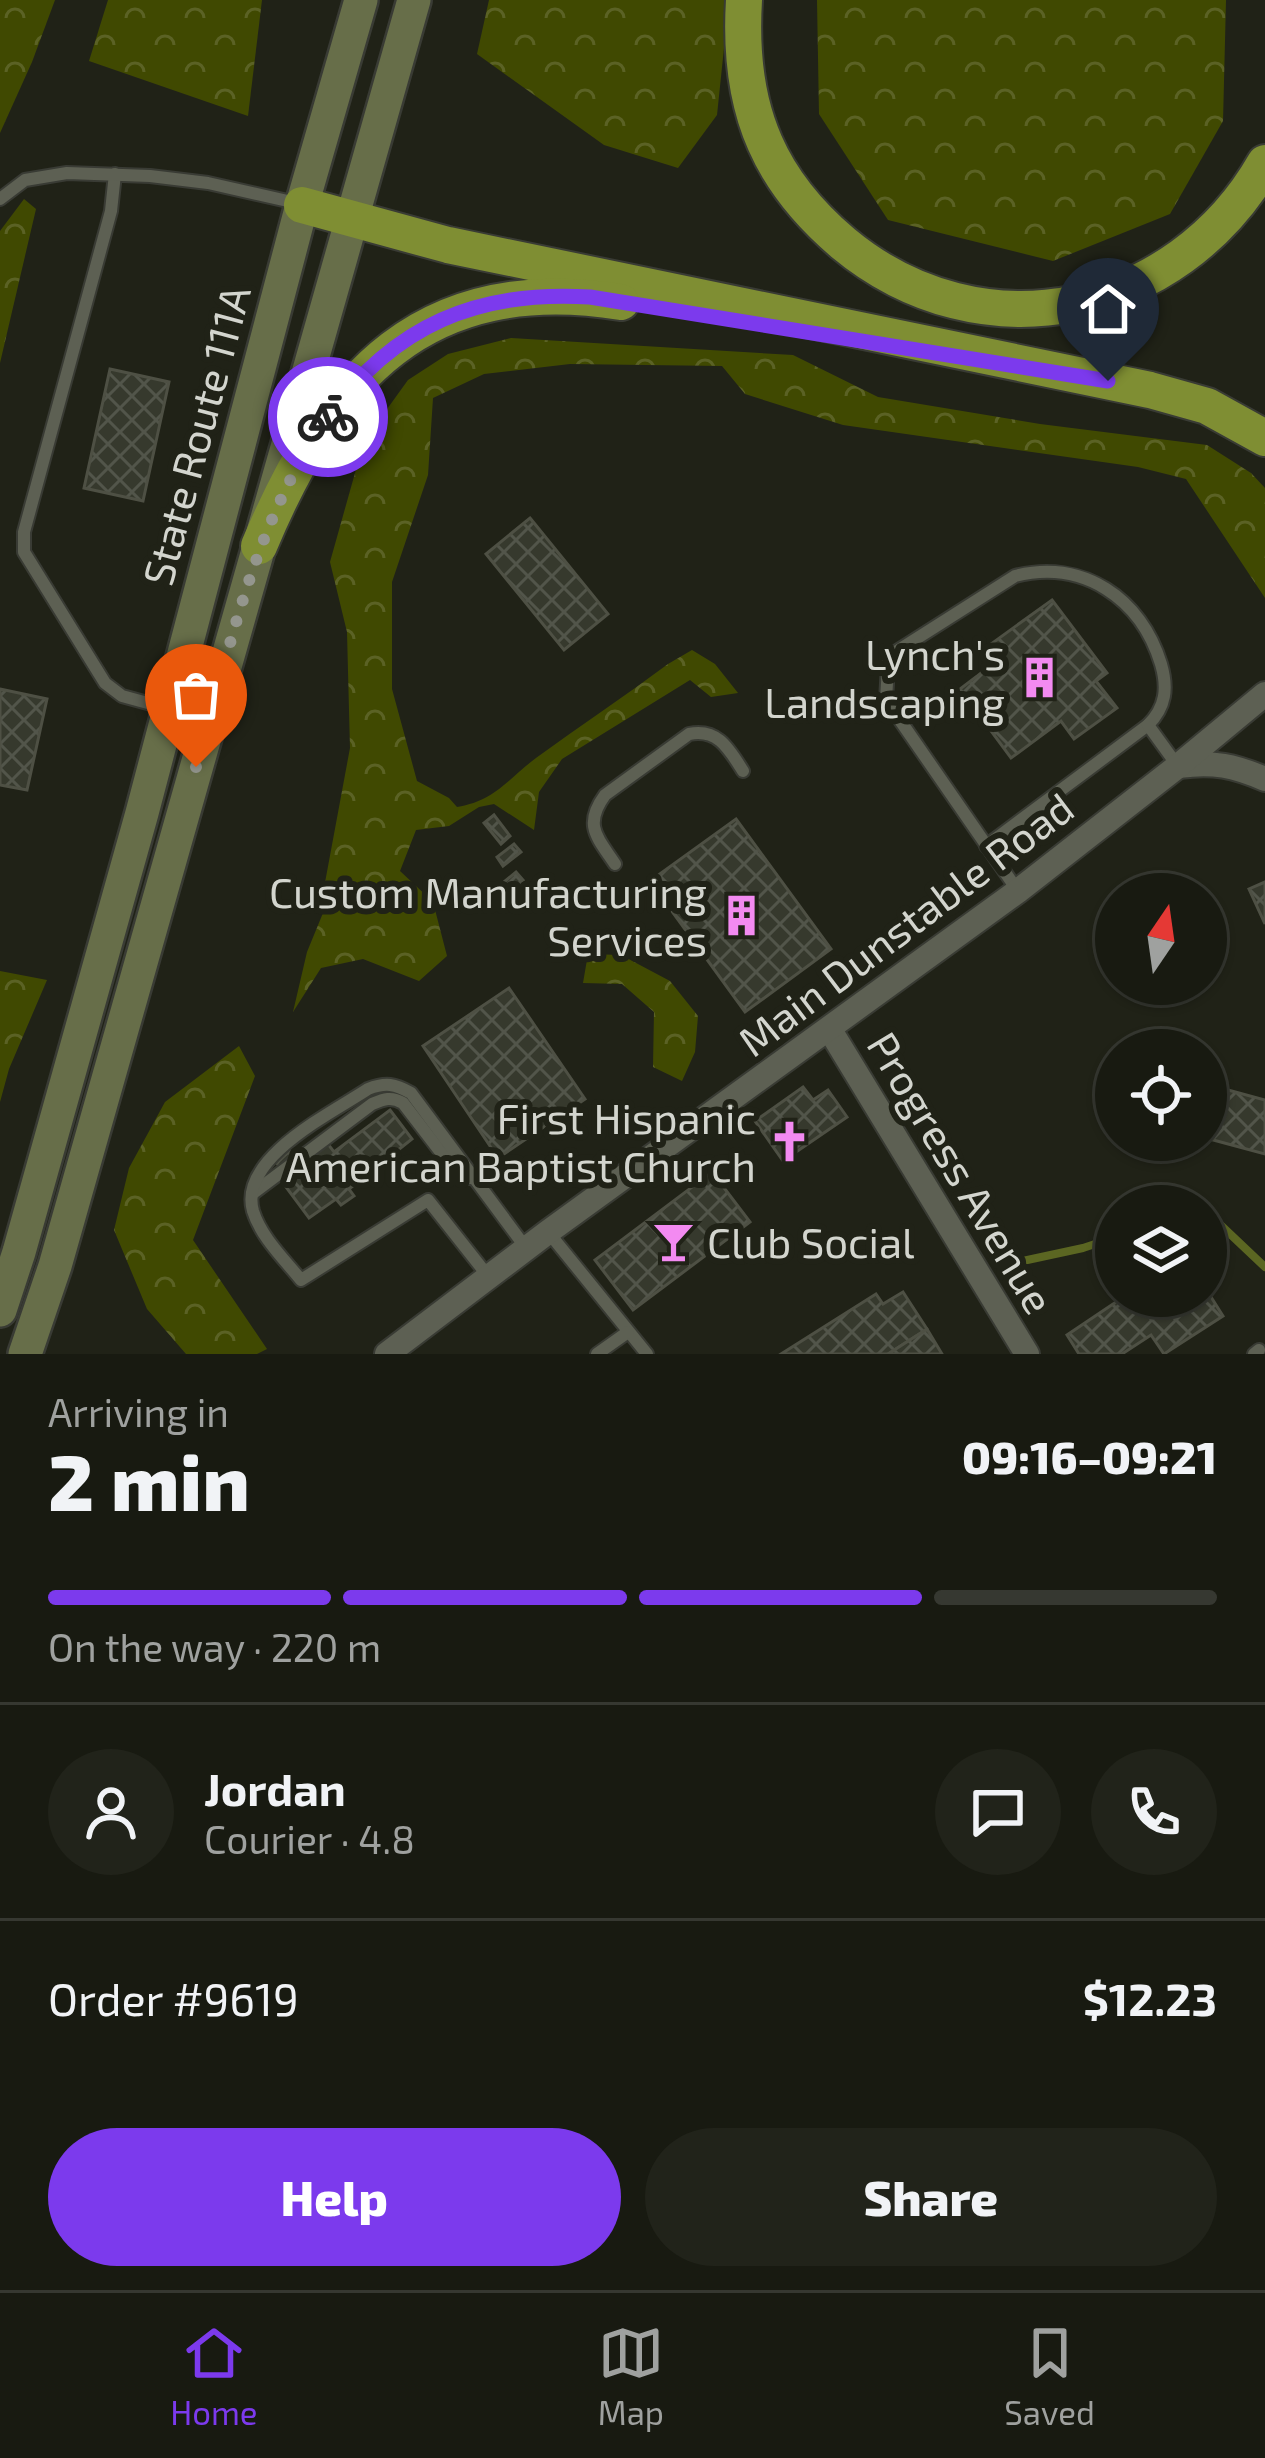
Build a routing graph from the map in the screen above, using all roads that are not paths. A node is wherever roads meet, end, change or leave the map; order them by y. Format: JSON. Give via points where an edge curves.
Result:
{"nodes":[{"id":1,"x":361,"y":0,"type":"edge"},
{"id":2,"x":414,"y":0,"type":"edge"},
{"id":3,"x":744,"y":0,"type":"edge"},
{"id":4,"x":1265,"y":163,"type":"edge"},
{"id":5,"x":115,"y":174,"type":"junction"},
{"id":6,"x":0,"y":199,"type":"edge"},
{"id":7,"x":302,"y":205,"type":"junction"},
{"id":8,"x":352,"y":219,"type":"junction"},
{"id":9,"x":1066,"y":373,"type":"junction"},
{"id":10,"x":1265,"y":438,"type":"edge"},
{"id":11,"x":259,"y":546,"type":"junction"},
{"id":12,"x":1265,"y":694,"type":"edge"},
{"id":13,"x":169,"y":709,"type":"junction"},
{"id":14,"x":1148,"y":724,"type":"junction"},
{"id":15,"x":1178,"y":766,"type":"junction"},
{"id":16,"x":743,"y":771,"type":"dead end"},
{"id":17,"x":1265,"y":779,"type":"edge"},
{"id":18,"x":986,"y":846,"type":"junction"},
{"id":19,"x":615,"y":864,"type":"dead end"},
{"id":20,"x":1018,"y":891,"type":"junction"},
{"id":21,"x":830,"y":1030,"type":"junction"},
{"id":22,"x":548,"y":1232,"type":"junction"},
{"id":23,"x":526,"y":1248,"type":"junction"},
{"id":24,"x":488,"y":1276,"type":"junction"},
{"id":25,"x":0,"y":1310,"type":"edge"},
{"id":26,"x":628,"y":1332,"type":"junction"},
{"id":27,"x":25,"y":1354,"type":"edge"},
{"id":28,"x":387,"y":1354,"type":"edge"},
{"id":29,"x":597,"y":1354,"type":"edge"},
{"id":30,"x":647,"y":1354,"type":"edge"},
{"id":31,"x":1027,"y":1354,"type":"edge"}],
"edges":[{"from":1,"to":7,"type":"main road","name":"State Route 111A"},
{"from":2,"to":8,"type":"main road"},
{"from":3,"to":4,"type":"highway","via":[[753,110],[791,189],[850,249],[936,296],[1040,308],[1120,291],[1209,236]]},
{"from":5,"to":6,"type":"lane","via":[[44,175]]},
{"from":5,"to":7,"type":"lane","via":[[223,185]]},
{"from":5,"to":13,"type":"lane","via":[[24,552],[105,683]]},
{"from":7,"to":8,"type":"highway"},
{"from":7,"to":13,"type":"main road","name":"State Route 111A"},
{"from":8,"to":9,"type":"highway"},
{"from":8,"to":11,"type":"main road"},
{"from":9,"to":10,"type":"highway","via":[[1180,397]]},
{"from":9,"to":11,"type":"highway","via":[[590,297],[506,299],[416,332],[356,381],[306,450]]},
{"from":11,"to":27,"type":"main road"},
{"from":12,"to":15,"type":"street","name":"Main Dunstable Road"},
{"from":13,"to":25,"type":"main road","name":"State Route 111A"},
{"from":14,"to":15,"type":"lane"},
{"from":14,"to":18,"type":"lane"},
{"from":14,"to":18,"type":"lane","via":[[1165,699],[1154,640],[1115,595],[1065,572],[1015,576],[897,651],[886,700]]},
{"from":15,"to":17,"type":"street","via":[[1214,763]]},
{"from":15,"to":20,"type":"street","name":"Main Dunstable Road"},
{"from":16,"to":19,"type":"lane","via":[[727,746],[700,731],[605,794],[592,821]]},
{"from":18,"to":20,"type":"lane"},
{"from":20,"to":21,"type":"street","name":"Main Dunstable Road"},
{"from":21,"to":22,"type":"street","name":"Main Dunstable Road"},
{"from":21,"to":31,"type":"street","name":"Progress Avenue"},
{"from":22,"to":23,"type":"street","name":"Main Dunstable Road"},
{"from":22,"to":26,"type":"lane"},
{"from":23,"to":24,"type":"street","name":"Main Dunstable Road"},
{"from":23,"to":24,"type":"lane","via":[[396,1084],[368,1089],[269,1158],[257,1175],[252,1209],[301,1280],[428,1200]]},
{"from":24,"to":28,"type":"street","name":"Main Dunstable Road"},
{"from":26,"to":29,"type":"lane"},
{"from":26,"to":30,"type":"lane"}]}
